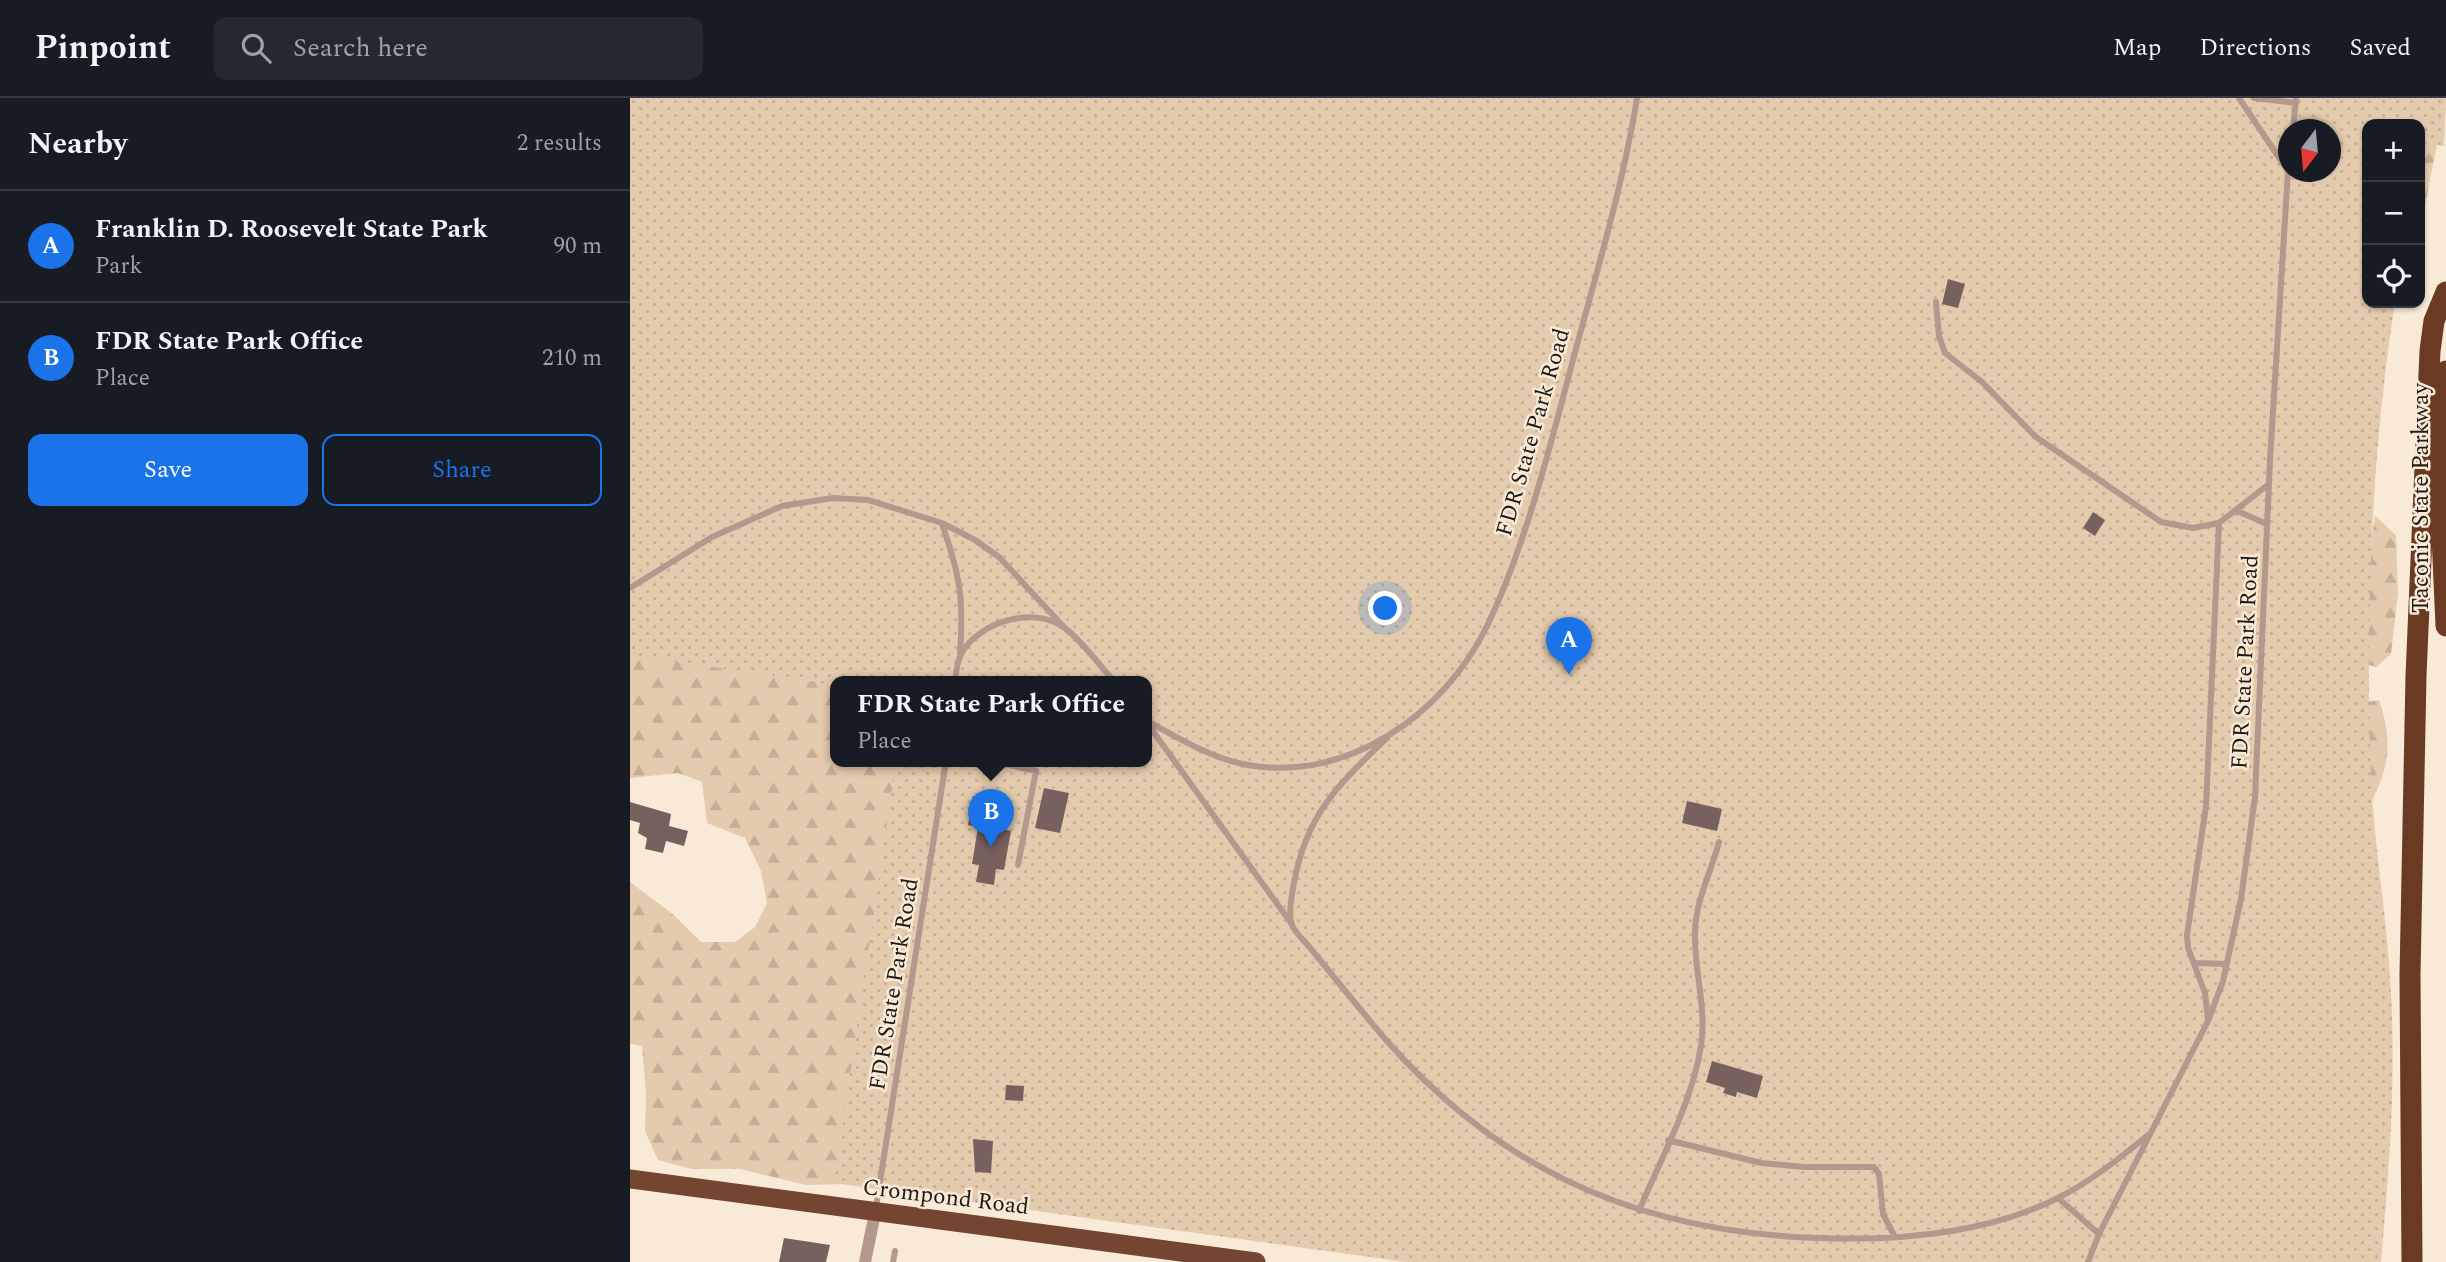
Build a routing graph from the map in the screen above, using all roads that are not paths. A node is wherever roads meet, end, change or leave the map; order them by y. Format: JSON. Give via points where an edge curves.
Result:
{"nodes":[{"id":1,"x":1637,"y":98,"type":"edge"},
{"id":2,"x":2239,"y":98,"type":"edge"},
{"id":3,"x":2255,"y":98,"type":"edge"},
{"id":4,"x":2296,"y":101,"type":"edge"},
{"id":5,"x":2294,"y":119,"type":"edge"},
{"id":6,"x":2278,"y":156,"type":"edge"},
{"id":7,"x":2287,"y":182,"type":"edge"},
{"id":8,"x":2446,"y":292,"type":"edge"},
{"id":9,"x":1936,"y":302,"type":"dead end"},
{"id":10,"x":2446,"y":371,"type":"edge"},
{"id":11,"x":2269,"y":484,"type":"junction"},
{"id":12,"x":2237,"y":511,"type":"junction"},
{"id":13,"x":942,"y":523,"type":"junction"},
{"id":14,"x":2219,"y":523,"type":"junction"},
{"id":15,"x":2267,"y":524,"type":"junction"},
{"id":16,"x":630,"y":588,"type":"edge"},
{"id":17,"x":2446,"y":626,"type":"edge"},
{"id":18,"x":1065,"y":627,"type":"junction"},
{"id":19,"x":960,"y":655,"type":"junction"},
{"id":20,"x":956,"y":676,"type":"edge"},
{"id":21,"x":1109,"y":676,"type":"edge"},
{"id":22,"x":1152,"y":725,"type":"edge"},
{"id":23,"x":1152,"y":729,"type":"edge"},
{"id":24,"x":1387,"y":738,"type":"junction"},
{"id":25,"x":945,"y":767,"type":"edge"},
{"id":26,"x":1018,"y":767,"type":"edge"},
{"id":27,"x":1719,"y":842,"type":"dead end"},
{"id":28,"x":1018,"y":865,"type":"dead end"},
{"id":29,"x":1292,"y":924,"type":"junction"},
{"id":30,"x":2195,"y":963,"type":"junction"},
{"id":31,"x":2227,"y":964,"type":"junction"},
{"id":32,"x":2208,"y":1021,"type":"junction"},
{"id":33,"x":2148,"y":1135,"type":"junction"},
{"id":34,"x":1668,"y":1140,"type":"junction"},
{"id":35,"x":630,"y":1179,"type":"edge"},
{"id":36,"x":2058,"y":1198,"type":"junction"},
{"id":37,"x":1639,"y":1211,"type":"junction"},
{"id":38,"x":875,"y":1213,"type":"junction"},
{"id":39,"x":2099,"y":1234,"type":"junction"},
{"id":40,"x":1895,"y":1237,"type":"junction"},
{"id":41,"x":895,"y":1251,"type":"dead end"},
{"id":42,"x":865,"y":1262,"type":"edge"},
{"id":43,"x":893,"y":1262,"type":"edge"},
{"id":44,"x":1256,"y":1262,"type":"edge"},
{"id":45,"x":2088,"y":1262,"type":"edge"},
{"id":46,"x":2412,"y":1262,"type":"edge"}],
"edges":[{"from":1,"to":24,"type":"lane","name":"FDR State Park Road","via":[[1622,174],[1553,433],[1513,561],[1487,626],[1454,677]]},
{"from":2,"to":6,"type":"lane"},
{"from":3,"to":4,"type":"lane"},
{"from":4,"to":5,"type":"lane"},
{"from":7,"to":11,"type":"lane","name":"FDR State Park Road"},
{"from":8,"to":46,"type":"highway","via":[[2434,321],[2430,351],[2419,548],[2410,975]]},
{"from":9,"to":14,"type":"lane","via":[[1945,353],[1982,382],[2036,437],[2161,522],[2193,528]]},
{"from":10,"to":17,"type":"highway","name":"Taconic State Parkway","via":[[2441,514]]},
{"from":11,"to":12,"type":"lane"},
{"from":11,"to":15,"type":"lane","name":"FDR State Park Road"},
{"from":12,"to":14,"type":"lane"},
{"from":12,"to":15,"type":"lane"},
{"from":13,"to":16,"type":"lane","via":[[868,500],[801,502],[712,537]]},
{"from":13,"to":18,"type":"lane","via":[[999,557]]},
{"from":13,"to":19,"type":"lane","via":[[961,579]]},
{"from":14,"to":30,"type":"lane","via":[[2206,806],[2187,935]]},
{"from":15,"to":31,"type":"lane","name":"FDR State Park Road","via":[[2255,797]]},
{"from":18,"to":19,"type":"lane","via":[[1014,619],[979,633]]},
{"from":18,"to":21,"type":"lane"},
{"from":19,"to":20,"type":"lane"},
{"from":22,"to":24,"type":"lane","name":"FDR State Park Road","via":[[1206,752],[1279,769],[1344,758]]},
{"from":23,"to":29,"type":"lane","name":"FDR State Park Road"},
{"from":24,"to":29,"type":"lane","name":"FDR State Park Road","via":[[1312,820],[1297,863]]},
{"from":25,"to":38,"type":"lane","name":"FDR State Park Road"},
{"from":26,"to":28,"type":"lane","via":[[1036,771]]},
{"from":27,"to":34,"type":"lane","via":[[1696,913],[1702,1044]]},
{"from":29,"to":37,"type":"lane","name":"FDR State Park Road","via":[[1378,1031],[1446,1101],[1532,1163]]},
{"from":30,"to":31,"type":"lane"},
{"from":30,"to":32,"type":"lane"},
{"from":31,"to":32,"type":"lane","name":"FDR State Park Road"},
{"from":32,"to":33,"type":"lane","name":"FDR State Park Road"},
{"from":33,"to":36,"type":"lane","name":"FDR State Park Road"},
{"from":33,"to":39,"type":"lane","name":"FDR State Park Road"},
{"from":34,"to":37,"type":"lane"},
{"from":34,"to":40,"type":"lane","via":[[1761,1163],[1874,1167],[1883,1214]]},
{"from":35,"to":38,"type":"highway","name":"Crompond Road"},
{"from":36,"to":39,"type":"lane"},
{"from":36,"to":40,"type":"lane","name":"FDR State Park Road","via":[[1990,1222]]},
{"from":37,"to":40,"type":"lane","name":"FDR State Park Road","via":[[1748,1234]]},
{"from":38,"to":42,"type":"street"},
{"from":38,"to":44,"type":"highway","name":"Crompond Road"},
{"from":39,"to":45,"type":"lane","name":"FDR State Park Road"},
{"from":41,"to":43,"type":"lane"}]}
